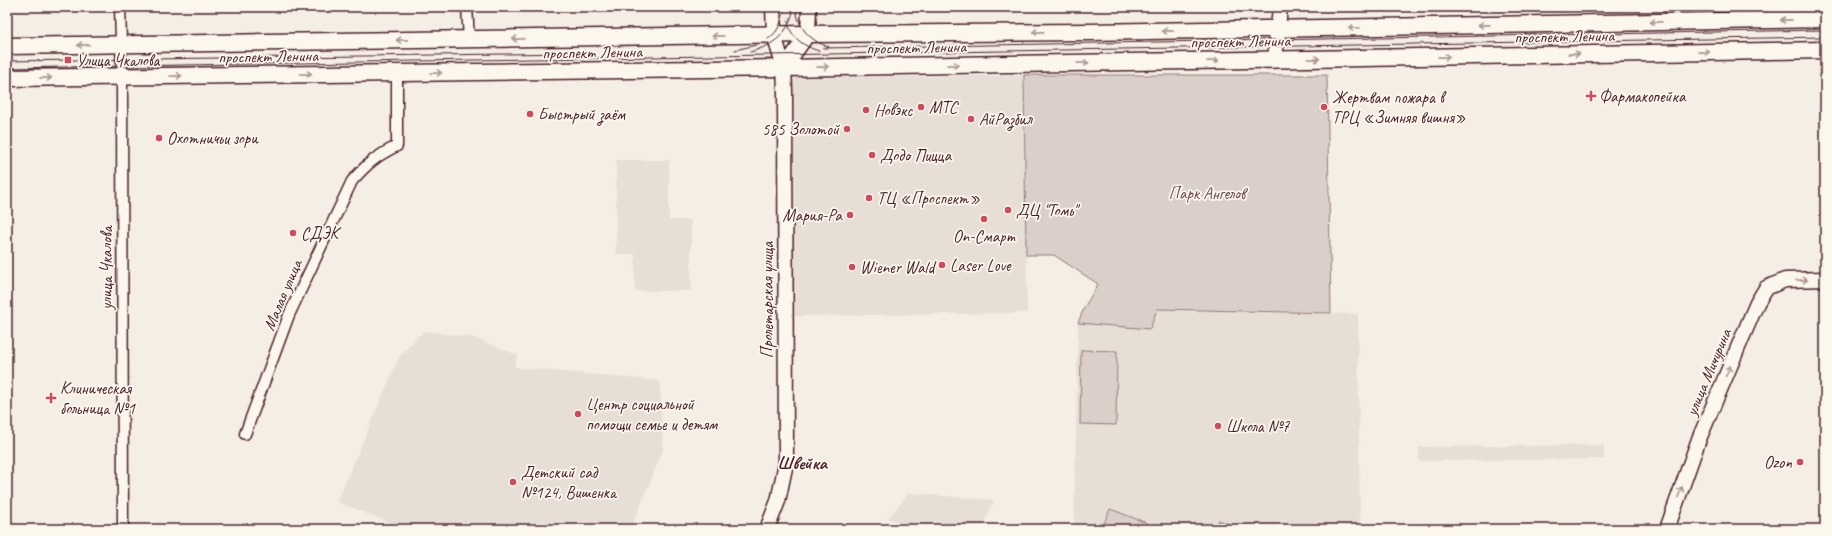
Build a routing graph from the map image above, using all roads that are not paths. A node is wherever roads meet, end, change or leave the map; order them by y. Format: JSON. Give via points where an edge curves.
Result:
{"nodes":[{"id":1,"x":120,"y":7,"type":"edge"},
{"id":2,"x":468,"y":7,"type":"edge"},
{"id":3,"x":773,"y":7,"type":"edge"},
{"id":4,"x":809,"y":7,"type":"edge"},
{"id":5,"x":1280,"y":7,"type":"edge"},
{"id":6,"x":1825,"y":19,"type":"edge"},
{"id":7,"x":1277,"y":29,"type":"junction"},
{"id":8,"x":808,"y":34,"type":"junction"},
{"id":9,"x":774,"y":35,"type":"junction"},
{"id":10,"x":469,"y":39,"type":"junction"},
{"id":11,"x":122,"y":44,"type":"junction"},
{"id":12,"x":7,"y":46,"type":"edge"},
{"id":13,"x":1825,"y":50,"type":"edge"},
{"id":14,"x":1275,"y":60,"type":"junction"},
{"id":15,"x":784,"y":68,"type":"junction"},
{"id":16,"x":397,"y":73,"type":"junction"},
{"id":17,"x":122,"y":77,"type":"junction"},
{"id":18,"x":7,"y":78,"type":"edge"},
{"id":19,"x":1825,"y":279,"type":"edge"},
{"id":20,"x":244,"y":434,"type":"dead end"},
{"id":21,"x":123,"y":529,"type":"edge"},
{"id":22,"x":767,"y":529,"type":"edge"},
{"id":23,"x":1667,"y":529,"type":"edge"}],
"edges":[{"from":1,"to":11,"type":"street","name":"улица Чкалова"},
{"from":2,"to":10,"type":"street"},
{"from":3,"to":9,"type":"street","name":"Пролетарская улица"},
{"from":4,"to":8,"type":"street"},
{"from":5,"to":7,"type":"street"},
{"from":6,"to":7,"type":"main road","name":"проспект Ленина","one_way":true},
{"from":7,"to":8,"type":"main road","name":"проспект Ленина","one_way":true},
{"from":7,"to":14,"type":"street"},
{"from":8,"to":9,"type":"main road","name":"проспект Ленина"},
{"from":8,"to":15,"type":"street"},
{"from":9,"to":10,"type":"main road","name":"проспект Ленина","one_way":true},
{"from":9,"to":15,"type":"street","name":"Пролетарская улица"},
{"from":10,"to":11,"type":"main road","name":"проспект Ленина","one_way":true},
{"from":11,"to":12,"type":"main road","name":"проспект Ленина","one_way":true},
{"from":11,"to":17,"type":"street","name":"улица Чкалова"},
{"from":14,"to":13,"type":"main road","name":"проспект Ленина","one_way":true},
{"from":15,"to":14,"type":"main road","name":"проспект Ленина","one_way":true},
{"from":16,"to":15,"type":"main road","name":"проспект Ленина","one_way":true},
{"from":15,"to":22,"type":"street","name":"Пролетарская улица","via":[[786,463],[778,501]]},
{"from":17,"to":16,"type":"main road","name":"проспект Ленина","one_way":true},
{"from":16,"to":20,"type":"street","name":"Малая улица","via":[[397,146],[366,164],[352,181],[289,315]]},
{"from":18,"to":17,"type":"main road","name":"проспект Ленина","one_way":true},
{"from":17,"to":21,"type":"street","name":"улица Чкалова"},
{"from":23,"to":19,"type":"street","name":"улица Мичурина","one_way":true,"via":[[1699,439],[1757,303],[1766,288],[1785,280]]}]}
